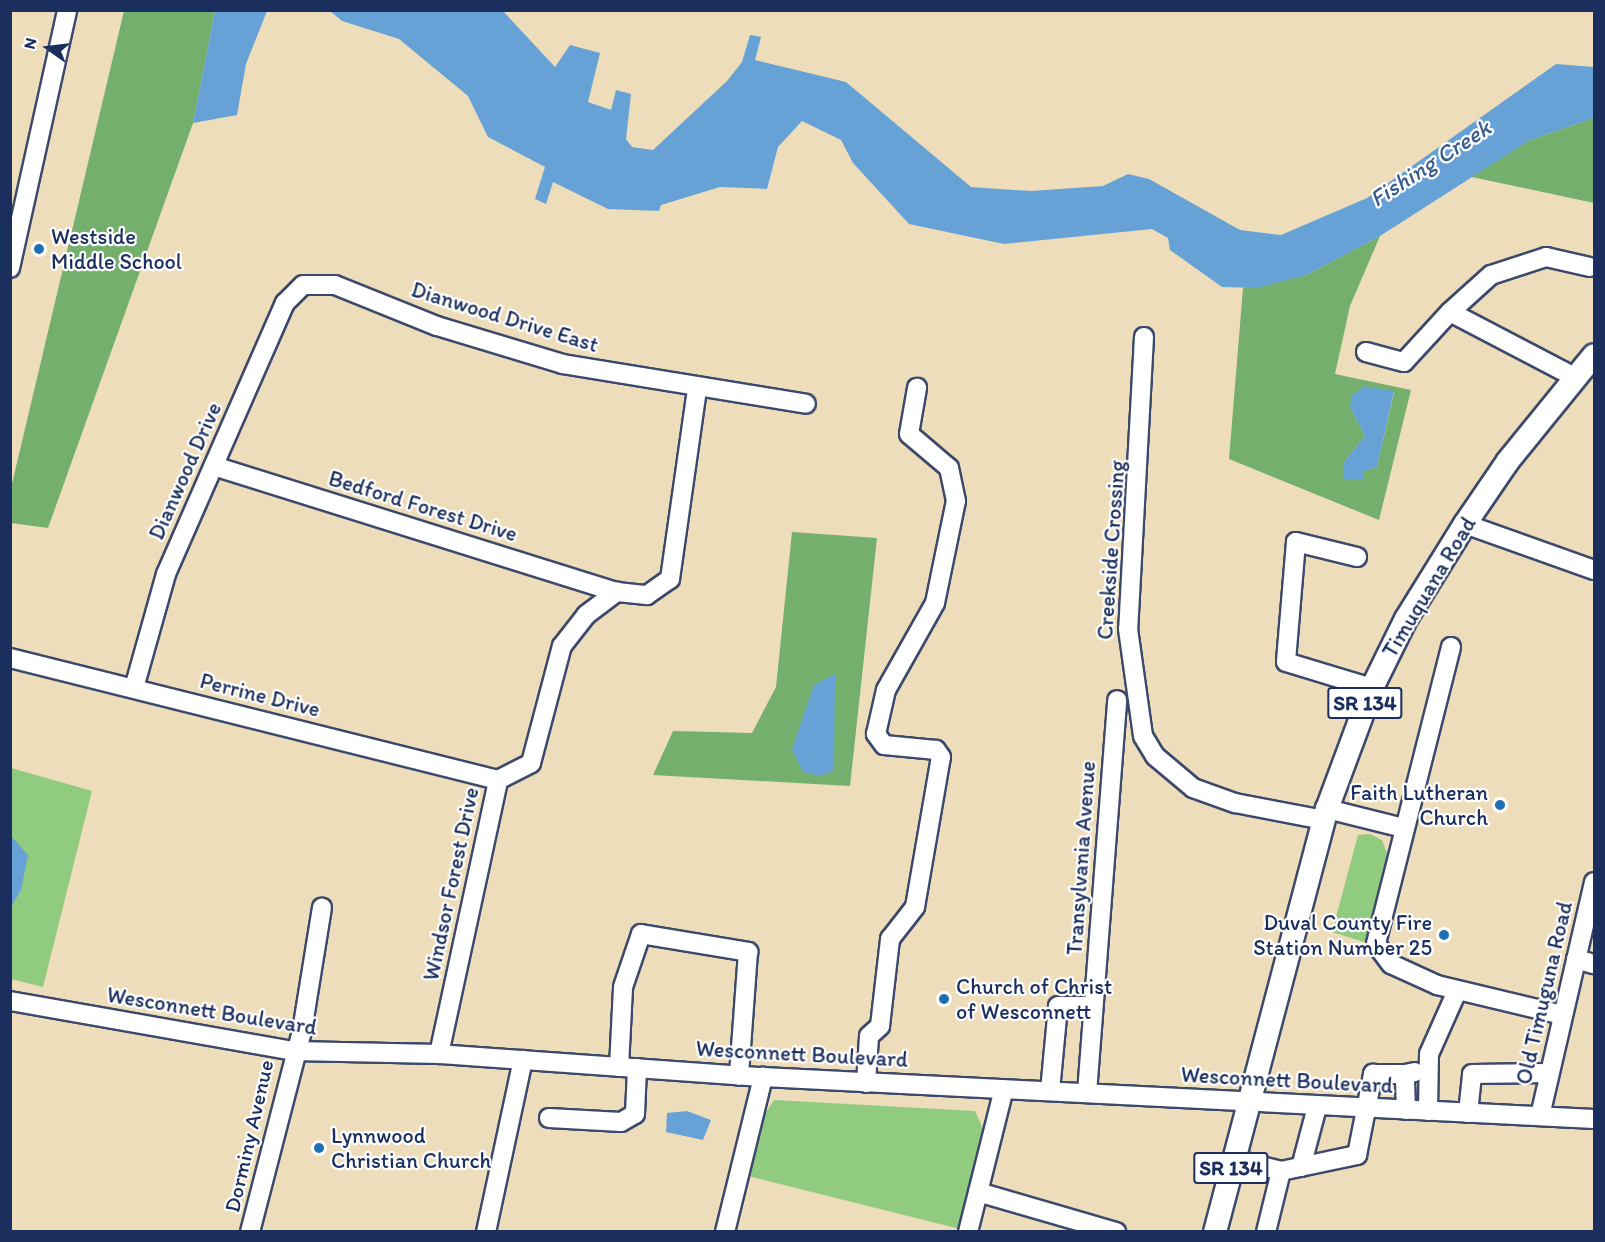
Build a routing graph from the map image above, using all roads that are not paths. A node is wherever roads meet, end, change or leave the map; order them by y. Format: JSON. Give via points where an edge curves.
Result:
{"nodes":[{"id":1,"x":67,"y":10,"type":"edge"},
{"id":2,"x":1590,"y":267,"type":"dead end"},
{"id":3,"x":10,"y":268,"type":"edge"},
{"id":4,"x":303,"y":285,"type":"joint"},
{"id":5,"x":1450,"y":312,"type":"junction"},
{"id":6,"x":1144,"y":337,"type":"dead end"},
{"id":7,"x":1366,"y":352,"type":"dead end"},
{"id":8,"x":1594,"y":355,"type":"edge"},
{"id":9,"x":1576,"y":378,"type":"junction"},
{"id":10,"x":697,"y":388,"type":"junction"},
{"id":11,"x":917,"y":388,"type":"dead end"},
{"id":12,"x":806,"y":404,"type":"dead end"},
{"id":13,"x":214,"y":466,"type":"junction"},
{"id":14,"x":1465,"y":524,"type":"junction"},
{"id":15,"x":1357,"y":557,"type":"dead end"},
{"id":16,"x":1594,"y":570,"type":"edge"},
{"id":17,"x":617,"y":592,"type":"junction"},
{"id":18,"x":1450,"y":647,"type":"dead end"},
{"id":19,"x":10,"y":658,"type":"edge"},
{"id":20,"x":134,"y":688,"type":"junction"},
{"id":21,"x":1372,"y":688,"type":"junction"},
{"id":22,"x":1117,"y":699,"type":"dead end"},
{"id":23,"x":498,"y":780,"type":"junction"},
{"id":24,"x":1325,"y":815,"type":"junction"},
{"id":25,"x":1403,"y":828,"type":"junction"},
{"id":26,"x":1594,"y":882,"type":"edge"},
{"id":27,"x":322,"y":908,"type":"dead end"},
{"id":28,"x":1576,"y":959,"type":"junction"},
{"id":29,"x":1594,"y":964,"type":"edge"},
{"id":30,"x":1457,"y":991,"type":"junction"},
{"id":31,"x":10,"y":1001,"type":"edge"},
{"id":32,"x":1094,"y":1006,"type":"junction"},
{"id":33,"x":1562,"y":1015,"type":"junction"},
{"id":34,"x":294,"y":1051,"type":"junction"},
{"id":35,"x":439,"y":1054,"type":"junction"},
{"id":36,"x":523,"y":1060,"type":"junction"},
{"id":37,"x":628,"y":1068,"type":"junction"},
{"id":38,"x":1428,"y":1070,"type":"junction"},
{"id":39,"x":1548,"y":1073,"type":"junction"},
{"id":40,"x":1405,"y":1074,"type":"junction"},
{"id":41,"x":739,"y":1076,"type":"junction"},
{"id":42,"x":763,"y":1077,"type":"junction"},
{"id":43,"x":866,"y":1083,"type":"junction"},
{"id":44,"x":1004,"y":1089,"type":"junction"},
{"id":45,"x":1050,"y":1091,"type":"junction"},
{"id":46,"x":1087,"y":1093,"type":"junction"},
{"id":47,"x":1247,"y":1104,"type":"junction"},
{"id":48,"x":1317,"y":1107,"type":"junction"},
{"id":49,"x":1370,"y":1109,"type":"junction"},
{"id":50,"x":1406,"y":1110,"type":"junction"},
{"id":51,"x":1428,"y":1111,"type":"junction"},
{"id":52,"x":1468,"y":1113,"type":"junction"},
{"id":53,"x":1540,"y":1116,"type":"junction"},
{"id":54,"x":549,"y":1118,"type":"dead end"},
{"id":55,"x":1594,"y":1119,"type":"edge"},
{"id":56,"x":1233,"y":1159,"type":"junction"},
{"id":57,"x":1301,"y":1167,"type":"junction"},
{"id":58,"x":1281,"y":1171,"type":"junction"},
{"id":59,"x":978,"y":1192,"type":"junction"},
{"id":60,"x":250,"y":1232,"type":"edge"},
{"id":61,"x":486,"y":1232,"type":"edge"},
{"id":62,"x":726,"y":1232,"type":"edge"},
{"id":63,"x":968,"y":1232,"type":"edge"},
{"id":64,"x":1116,"y":1232,"type":"edge"},
{"id":65,"x":1215,"y":1232,"type":"edge"},
{"id":66,"x":1266,"y":1232,"type":"edge"}],
"edges":[{"from":1,"to":3,"type":"street"},
{"from":2,"to":5,"type":"street","via":[[1546,257],[1491,275]]},
{"from":4,"to":10,"type":"street","name":"Dianwood Drive East","via":[[335,285],[437,326],[563,364]]},
{"from":4,"to":13,"type":"street","name":"Dianwood Drive","via":[[285,303]]},
{"from":5,"to":7,"type":"street","via":[[1404,362]]},
{"from":5,"to":9,"type":"street"},
{"from":6,"to":24,"type":"street","name":"Creekside Crossing","via":[[1128,629],[1143,736],[1155,756],[1193,788],[1235,803]]},
{"from":8,"to":9,"type":"main road","name":"Timuquana Road","number":"SR 134"},
{"from":9,"to":14,"type":"main road","name":"Timuquana Road","number":"SR 134"},
{"from":10,"to":12,"type":"street","name":"Dianwood Drive East"},
{"from":10,"to":17,"type":"street","via":[[676,568],[655,592]]},
{"from":11,"to":43,"type":"street","via":[[909,435],[949,468],[956,501],[935,603],[886,690],[876,734],[884,745],[936,750],[941,757],[915,907],[890,939],[880,1026],[869,1036]]},
{"from":13,"to":17,"type":"street","name":"Bedford Forest Drive"},
{"from":13,"to":20,"type":"street","name":"Dianwood Drive","via":[[166,574]]},
{"from":14,"to":16,"type":"street"},
{"from":14,"to":21,"type":"main road","name":"Timuquana Road","number":"SR 134"},
{"from":15,"to":21,"type":"street","via":[[1296,542],[1286,662]]},
{"from":17,"to":23,"type":"street","name":"Windsor Forest Drive","via":[[586,615],[561,646],[531,764]]},
{"from":18,"to":25,"type":"street"},
{"from":19,"to":20,"type":"street","name":"Perrine Drive"},
{"from":20,"to":23,"type":"street","name":"Perrine Drive"},
{"from":21,"to":24,"type":"main road","name":"Timuquana Road","number":"SR 134"},
{"from":22,"to":32,"type":"street","name":"Transylvania Avenue"},
{"from":23,"to":35,"type":"street","name":"Windsor Forest Drive"},
{"from":24,"to":25,"type":"street","name":"Creekside Crossing"},
{"from":24,"to":47,"type":"main road","name":"Timuquana Road","number":"SR 134"},
{"from":25,"to":30,"type":"street","via":[[1376,944],[1391,964]]},
{"from":26,"to":28,"type":"street","name":"Old Timuguna Road"},
{"from":27,"to":34,"type":"street","name":"Dorminy Avenue"},
{"from":28,"to":29,"type":"street"},
{"from":28,"to":33,"type":"street","name":"Old Timuguna Road"},
{"from":30,"to":33,"type":"street"},
{"from":30,"to":38,"type":"street","via":[[1429,1054]]},
{"from":31,"to":34,"type":"street","name":"Wesconnett Boulevard"},
{"from":32,"to":45,"type":"street","via":[[1058,1006]]},
{"from":32,"to":46,"type":"street","name":"Transylvania Avenue"},
{"from":33,"to":39,"type":"street","name":"Old Timuguna Road"},
{"from":34,"to":35,"type":"street","name":"Wesconnett Boulevard"},
{"from":34,"to":60,"type":"street","name":"Dorminy Avenue"},
{"from":35,"to":36,"type":"street","name":"Wesconnett Boulevard"},
{"from":36,"to":37,"type":"street","name":"Wesconnett Boulevard"},
{"from":36,"to":61,"type":"street"},
{"from":37,"to":41,"type":"street","name":"Wesconnett Boulevard"},
{"from":37,"to":41,"type":"street","via":[[623,987],[641,934],[748,952]]},
{"from":37,"to":54,"type":"street","via":[[635,1114],[621,1122]]},
{"from":38,"to":40,"type":"street"},
{"from":38,"to":51,"type":"street"},
{"from":39,"to":52,"type":"street","via":[[1472,1074]]},
{"from":39,"to":53,"type":"street","name":"Old Timuguna Road"},
{"from":40,"to":49,"type":"street","via":[[1373,1074]]},
{"from":40,"to":50,"type":"street"},
{"from":41,"to":42,"type":"street","name":"Wesconnett Boulevard"},
{"from":42,"to":43,"type":"street","name":"Wesconnett Boulevard"},
{"from":42,"to":62,"type":"street"},
{"from":43,"to":44,"type":"street","name":"Wesconnett Boulevard"},
{"from":44,"to":45,"type":"street","name":"Wesconnett Boulevard"},
{"from":44,"to":59,"type":"street"},
{"from":45,"to":46,"type":"street","name":"Wesconnett Boulevard"},
{"from":46,"to":47,"type":"street","name":"Wesconnett Boulevard"},
{"from":47,"to":48,"type":"street","name":"Wesconnett Boulevard"},
{"from":47,"to":56,"type":"main road","name":"Timuquana Road","number":"SR 134"},
{"from":48,"to":49,"type":"street","name":"Wesconnett Boulevard"},
{"from":48,"to":57,"type":"street"},
{"from":49,"to":50,"type":"street","name":"Wesconnett Boulevard"},
{"from":49,"to":57,"type":"street","via":[[1357,1155]]},
{"from":50,"to":51,"type":"street","name":"Wesconnett Boulevard"},
{"from":51,"to":52,"type":"street","name":"Wesconnett Boulevard"},
{"from":52,"to":53,"type":"street","name":"Wesconnett Boulevard"},
{"from":53,"to":55,"type":"street","name":"Wesconnett Boulevard"},
{"from":56,"to":58,"type":"street"},
{"from":56,"to":65,"type":"main road","name":"Timuquana Road","number":"SR 134"},
{"from":57,"to":58,"type":"street"},
{"from":58,"to":66,"type":"street"},
{"from":59,"to":63,"type":"street"},
{"from":59,"to":64,"type":"street"}]}
